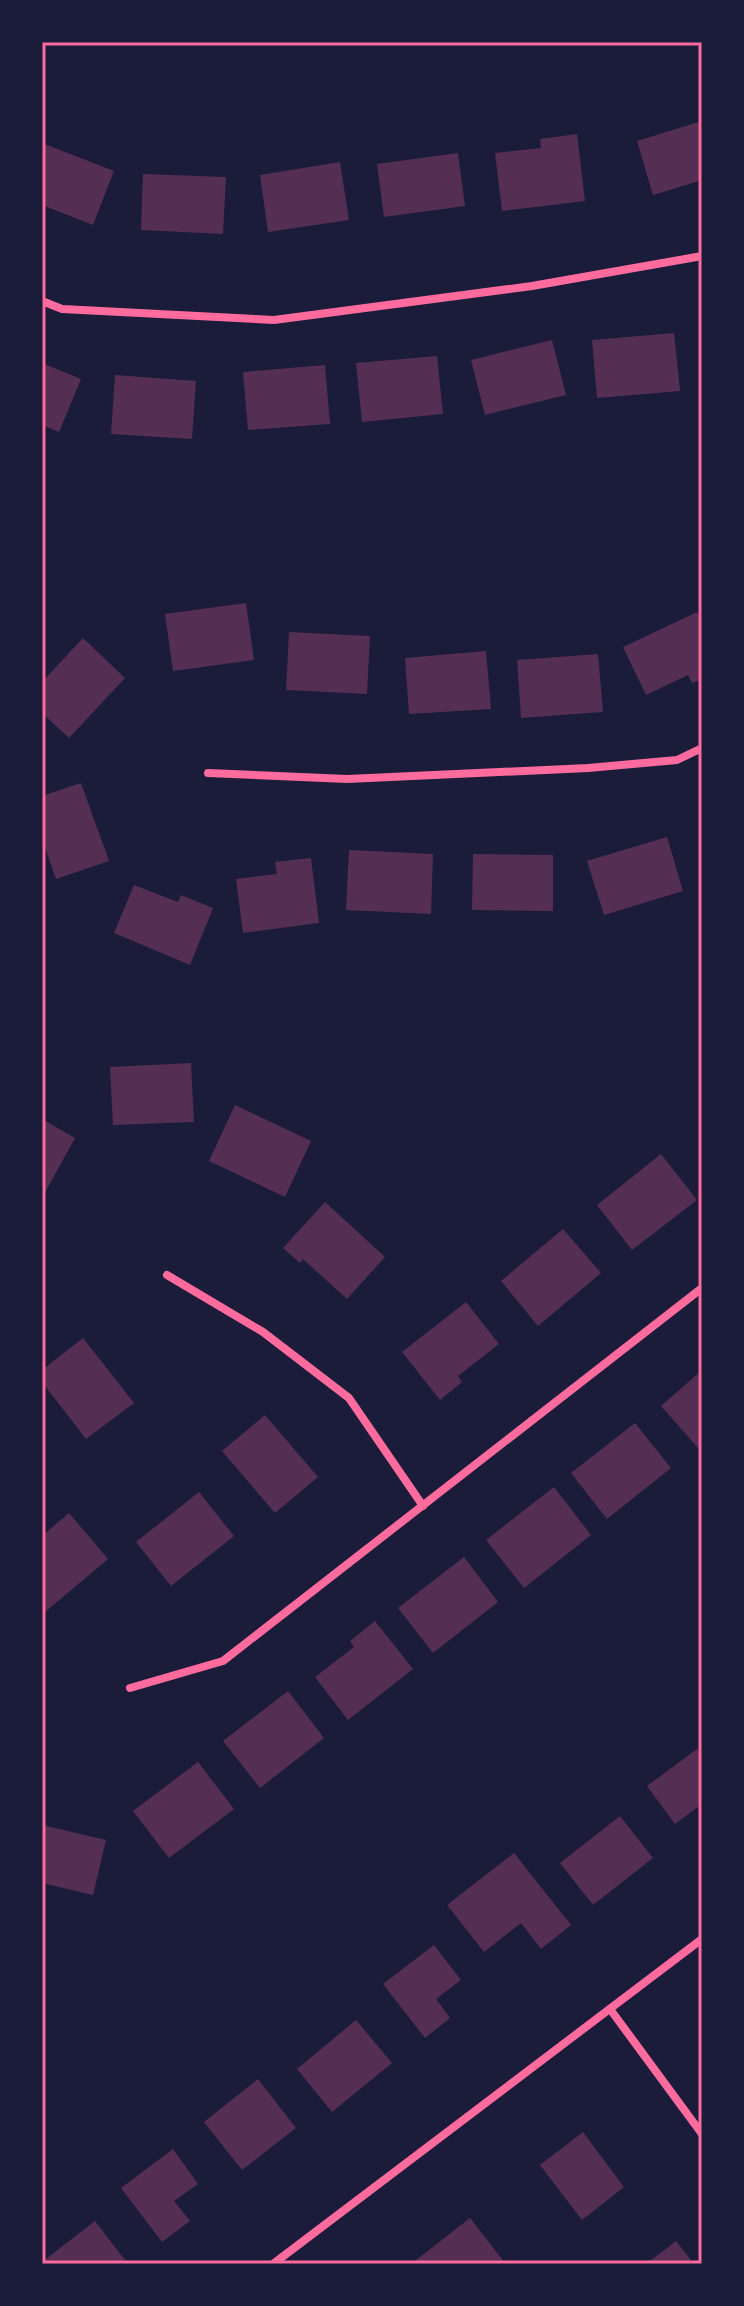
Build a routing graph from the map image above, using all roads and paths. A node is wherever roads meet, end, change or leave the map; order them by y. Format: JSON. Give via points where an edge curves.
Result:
{"nodes":[{"id":1,"x":702,"y":256,"type":"edge"},
{"id":2,"x":42,"y":301,"type":"edge"},
{"id":3,"x":702,"y":748,"type":"edge"},
{"id":4,"x":208,"y":773,"type":"dead end"},
{"id":5,"x":167,"y":1275,"type":"dead end"},
{"id":6,"x":702,"y":1288,"type":"edge"},
{"id":7,"x":423,"y":1506,"type":"junction"},
{"id":8,"x":130,"y":1688,"type":"dead end"},
{"id":9,"x":702,"y":1939,"type":"edge"},
{"id":10,"x":610,"y":2009,"type":"junction"},
{"id":11,"x":702,"y":2134,"type":"edge"},
{"id":12,"x":273,"y":2264,"type":"edge"}],
"edges":[{"from":1,"to":2,"type":"street","via":[[532,286],[274,320],[62,309]]},
{"from":3,"to":4,"type":"street","via":[[677,760],[573,769],[347,779]]},
{"from":5,"to":7,"type":"street","via":[[263,1332],[349,1398]]},
{"from":6,"to":7,"type":"street"},
{"from":7,"to":8,"type":"street","via":[[223,1661]]},
{"from":9,"to":10,"type":"street"},
{"from":10,"to":11,"type":"street"},
{"from":10,"to":12,"type":"street"}]}
